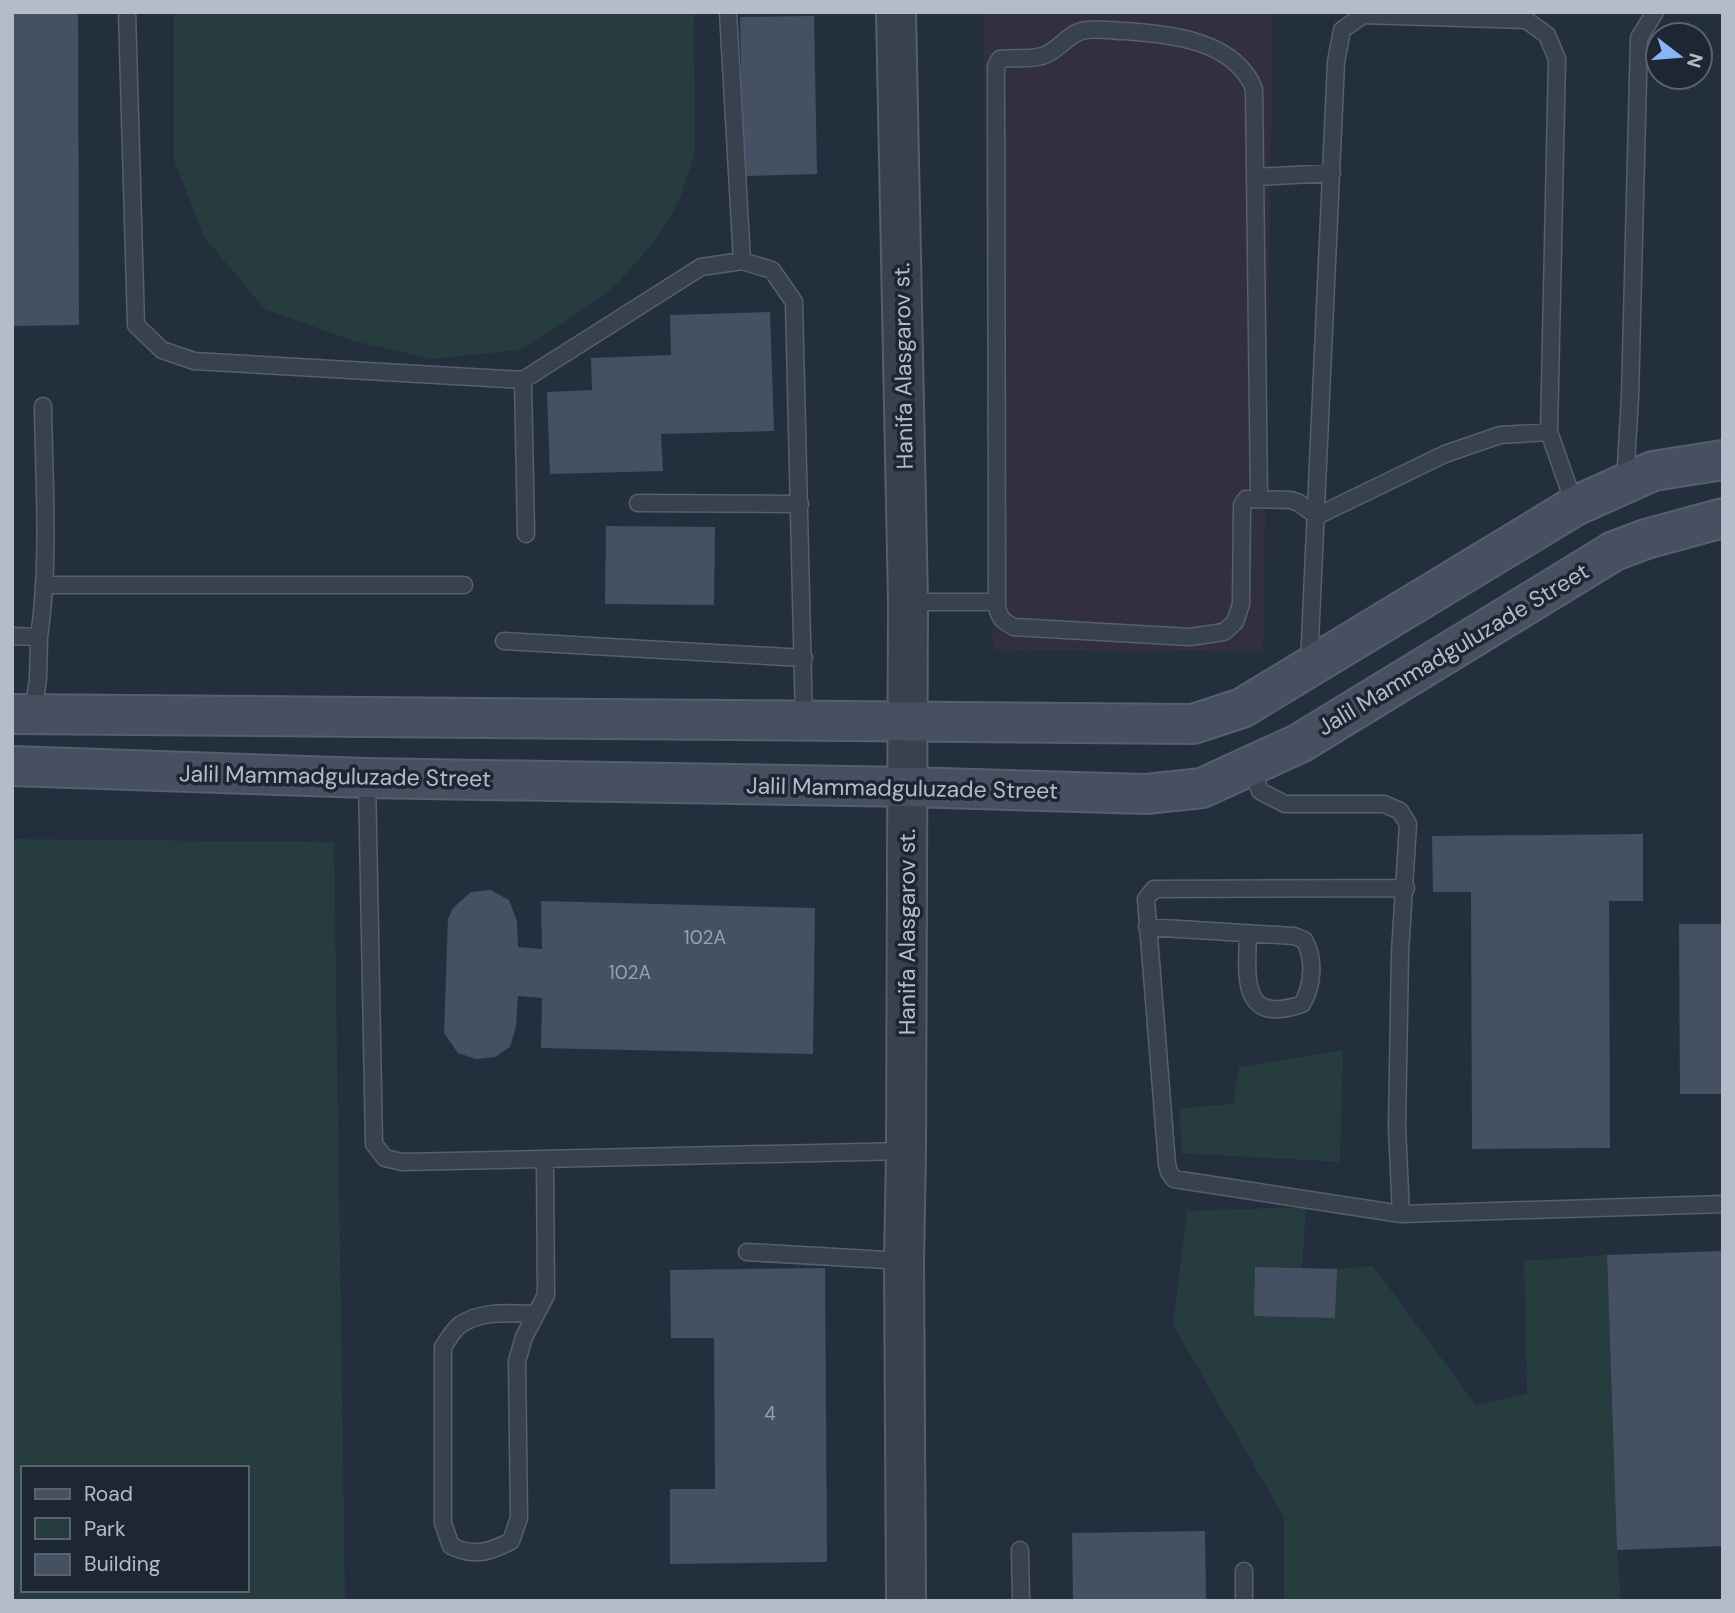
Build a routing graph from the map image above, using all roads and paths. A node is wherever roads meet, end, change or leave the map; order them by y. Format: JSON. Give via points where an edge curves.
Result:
{"nodes":[{"id":1,"x":127,"y":12,"type":"edge"},
{"id":2,"x":728,"y":12,"type":"edge"},
{"id":3,"x":896,"y":12,"type":"edge"},
{"id":4,"x":1655,"y":12,"type":"edge"},
{"id":5,"x":1332,"y":173,"type":"junction"},
{"id":6,"x":1255,"y":177,"type":"junction"},
{"id":7,"x":742,"y":261,"type":"junction"},
{"id":8,"x":523,"y":380,"type":"junction"},
{"id":9,"x":43,"y":406,"type":"dead end"},
{"id":10,"x":1549,"y":432,"type":"junction"},
{"id":11,"x":1723,"y":460,"type":"edge"},
{"id":12,"x":1625,"y":482,"type":"junction"},
{"id":13,"x":1259,"y":498,"type":"junction"},
{"id":14,"x":638,"y":503,"type":"dead end"},
{"id":15,"x":800,"y":504,"type":"junction"},
{"id":16,"x":1575,"y":506,"type":"junction"},
{"id":17,"x":1317,"y":516,"type":"junction"},
{"id":18,"x":1723,"y":518,"type":"edge"},
{"id":19,"x":526,"y":534,"type":"dead end"},
{"id":20,"x":1646,"y":539,"type":"junction"},
{"id":21,"x":44,"y":585,"type":"junction"},
{"id":22,"x":464,"y":585,"type":"dead end"},
{"id":23,"x":908,"y":602,"type":"junction"},
{"id":24,"x":997,"y":602,"type":"junction"},
{"id":25,"x":12,"y":636,"type":"edge"},
{"id":26,"x":40,"y":637,"type":"junction"},
{"id":27,"x":504,"y":641,"type":"dead end"},
{"id":28,"x":804,"y":658,"type":"junction"},
{"id":29,"x":1309,"y":669,"type":"junction"},
{"id":30,"x":23,"y":714,"type":"edge"},
{"id":31,"x":804,"y":722,"type":"junction"},
{"id":32,"x":907,"y":723,"type":"junction"},
{"id":33,"x":1331,"y":724,"type":"junction"},
{"id":34,"x":12,"y":766,"type":"edge"},
{"id":35,"x":1251,"y":767,"type":"junction"},
{"id":36,"x":367,"y":778,"type":"junction"},
{"id":37,"x":908,"y":787,"type":"junction"},
{"id":38,"x":1406,"y":888,"type":"junction"},
{"id":39,"x":1147,"y":927,"type":"junction"},
{"id":40,"x":1248,"y":933,"type":"junction"},
{"id":41,"x":906,"y":1151,"type":"junction"},
{"id":42,"x":545,"y":1160,"type":"junction"},
{"id":43,"x":1723,"y":1204,"type":"edge"},
{"id":44,"x":1401,"y":1214,"type":"junction"},
{"id":45,"x":747,"y":1252,"type":"dead end"},
{"id":46,"x":904,"y":1261,"type":"junction"},
{"id":47,"x":536,"y":1314,"type":"junction"},
{"id":48,"x":1020,"y":1550,"type":"dead end"},
{"id":49,"x":1244,"y":1571,"type":"dead end"},
{"id":50,"x":906,"y":1601,"type":"edge"},
{"id":51,"x":1021,"y":1601,"type":"edge"},
{"id":52,"x":1244,"y":1601,"type":"edge"}],
"edges":[{"from":1,"to":8,"type":"lane","via":[[136,325],[162,350],[194,361]]},
{"from":2,"to":7,"type":"lane"},
{"from":3,"to":23,"type":"street","name":"Hanifa Alasgarov st."},
{"from":4,"to":12,"type":"lane","via":[[1639,38]]},
{"from":5,"to":6,"type":"lane"},
{"from":5,"to":10,"type":"lane","via":[[1336,61],[1342,30],[1363,15],[1526,20],[1548,35],[1558,59]]},
{"from":5,"to":17,"type":"lane"},
{"from":6,"to":13,"type":"lane"},
{"from":6,"to":24,"type":"lane","via":[[1254,89],[1248,74],[1199,41],[1162,33],[1087,29],[1041,57],[1000,59],[996,66]]},
{"from":7,"to":8,"type":"lane","via":[[701,267]]},
{"from":7,"to":15,"type":"lane","via":[[772,270],[794,302]]},
{"from":8,"to":19,"type":"lane"},
{"from":9,"to":21,"type":"lane"},
{"from":10,"to":16,"type":"lane"},
{"from":10,"to":17,"type":"lane","via":[[1500,435],[1445,454]]},
{"from":11,"to":12,"type":"main road","via":[[1653,471]]},
{"from":12,"to":16,"type":"main road"},
{"from":12,"to":20,"type":"main road"},
{"from":13,"to":17,"type":"lane","via":[[1291,500]]},
{"from":13,"to":24,"type":"lane","via":[[1246,499],[1242,505],[1241,604],[1235,622],[1224,632],[1190,637],[1014,627],[997,613]]},
{"from":14,"to":15,"type":"lane"},
{"from":15,"to":28,"type":"lane"},
{"from":16,"to":29,"type":"main road"},
{"from":17,"to":29,"type":"lane"},
{"from":18,"to":20,"type":"main road","name":"Jalil Mammadguluzade Street"},
{"from":20,"to":33,"type":"main road","name":"Jalil Mammadguluzade Street","via":[[1614,551]]},
{"from":21,"to":22,"type":"lane"},
{"from":21,"to":26,"type":"lane"},
{"from":23,"to":24,"type":"lane"},
{"from":23,"to":32,"type":"street","name":"Hanifa Alasgarov st."},
{"from":25,"to":26,"type":"lane"},
{"from":26,"to":30,"type":"lane","via":[[38,678]]},
{"from":27,"to":28,"type":"lane"},
{"from":28,"to":31,"type":"lane"},
{"from":29,"to":32,"type":"main road","via":[[1242,708],[1193,724]]},
{"from":29,"to":33,"type":"main road"},
{"from":30,"to":31,"type":"main road"},
{"from":31,"to":32,"type":"main road"},
{"from":32,"to":37,"type":"street","name":"Hanifa Alasgarov st."},
{"from":33,"to":35,"type":"main road","name":"Jalil Mammadguluzade Street"},
{"from":34,"to":36,"type":"main road","name":"Jalil Mammadguluzade Street"},
{"from":35,"to":37,"type":"main road","name":"Jalil Mammadguluzade Street","via":[[1202,788],[1146,794]]},
{"from":35,"to":38,"type":"lane","via":[[1260,791],[1285,804],[1384,804],[1400,811],[1408,824]]},
{"from":36,"to":37,"type":"main road","name":"Jalil Mammadguluzade Street"},
{"from":36,"to":42,"type":"lane","via":[[374,1144],[385,1158],[402,1162]]},
{"from":37,"to":41,"type":"street","name":"Hanifa Alasgarov st."},
{"from":38,"to":39,"type":"lane","via":[[1154,889],[1146,899]]},
{"from":38,"to":44,"type":"lane","via":[[1400,953],[1397,1128]]},
{"from":39,"to":40,"type":"lane"},
{"from":39,"to":44,"type":"lane","via":[[1167,1164],[1174,1179]]},
{"from":40,"to":40,"type":"lane","via":[[1304,940],[1310,950],[1310,990],[1302,1004],[1274,1009],[1259,1005],[1251,996]]},
{"from":41,"to":42,"type":"lane"},
{"from":41,"to":46,"type":"street","name":"Hanifa Alasgarov st."},
{"from":42,"to":47,"type":"lane","via":[[547,1295]]},
{"from":43,"to":44,"type":"lane"},
{"from":45,"to":46,"type":"lane"},
{"from":46,"to":50,"type":"street","name":"Hanifa Alasgarov st."},
{"from":47,"to":47,"type":"lane","via":[[517,1361],[519,1518],[511,1541],[488,1552],[465,1552],[451,1546],[443,1523],[443,1347],[458,1326],[471,1320],[496,1313]]},
{"from":48,"to":51,"type":"lane"},
{"from":49,"to":52,"type":"lane"}]}
